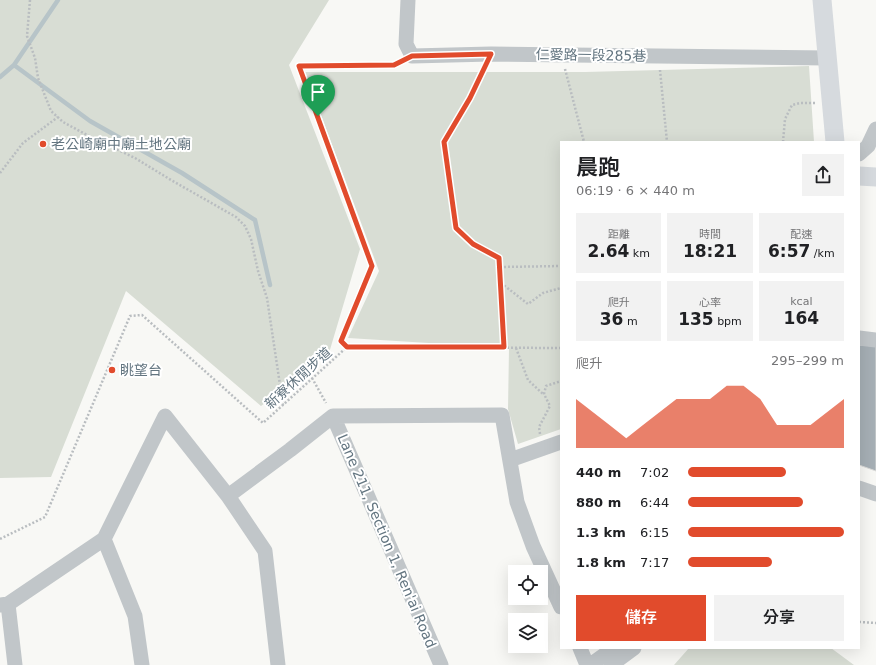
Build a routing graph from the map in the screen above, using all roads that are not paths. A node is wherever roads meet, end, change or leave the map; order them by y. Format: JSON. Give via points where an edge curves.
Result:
{"nodes":[{"id":1,"x":408,"y":0,"type":"edge"},
{"id":2,"x":822,"y":0,"type":"edge"},
{"id":3,"x":828,"y":58,"type":"junction"},
{"id":4,"x":876,"y":129,"type":"edge"},
{"id":5,"x":835,"y":141,"type":"edge"},
{"id":6,"x":860,"y":153,"type":"edge"},
{"id":7,"x":860,"y":176,"type":"edge"},
{"id":8,"x":876,"y":177,"type":"edge"},
{"id":9,"x":860,"y":338,"type":"edge"},
{"id":10,"x":876,"y":340,"type":"edge"},
{"id":11,"x":333,"y":416,"type":"junction"},
{"id":12,"x":560,"y":442,"type":"edge"},
{"id":13,"x":510,"y":460,"type":"junction"},
{"id":14,"x":860,"y":488,"type":"edge"},
{"id":15,"x":876,"y":494,"type":"edge"},
{"id":16,"x":228,"y":496,"type":"junction"},
{"id":17,"x":104,"y":539,"type":"junction"},
{"id":18,"x":4,"y":605,"type":"edge"},
{"id":19,"x":560,"y":605,"type":"edge"},
{"id":20,"x":581,"y":649,"type":"edge"},
{"id":21,"x":613,"y":649,"type":"edge"},
{"id":22,"x":633,"y":649,"type":"edge"},
{"id":23,"x":15,"y":665,"type":"edge"},
{"id":24,"x":142,"y":665,"type":"edge"},
{"id":25,"x":278,"y":665,"type":"edge"},
{"id":26,"x":441,"y":665,"type":"edge"},
{"id":27,"x":589,"y":665,"type":"edge"},
{"id":28,"x":611,"y":665,"type":"edge"}],
"edges":[{"from":1,"to":3,"type":"street","name":"仁愛路一段285巷","via":[[406,44],[412,56],[561,54]]},
{"from":2,"to":3,"type":"main road"},
{"from":3,"to":5,"type":"main road"},
{"from":4,"to":6,"type":"street","via":[[868,146]]},
{"from":7,"to":8,"type":"main road"},
{"from":9,"to":10,"type":"street"},
{"from":11,"to":13,"type":"street","name":"Lane 211, Section 1, Ren'ai Road","via":[[502,414]]},
{"from":11,"to":16,"type":"street","name":"Lane 211, Section 1, Ren'ai Road"},
{"from":11,"to":26,"type":"street","name":"Lane 211, Section 1, Ren'ai Road"},
{"from":12,"to":13,"type":"street"},
{"from":13,"to":19,"type":"street","name":"Lane 211, Section 1, Ren'ai Road","via":[[517,502],[533,546]]},
{"from":14,"to":15,"type":"street"},
{"from":16,"to":17,"type":"street","via":[[165,416]]},
{"from":16,"to":25,"type":"street","via":[[266,551]]},
{"from":17,"to":18,"type":"street"},
{"from":17,"to":24,"type":"street","via":[[135,616]]},
{"from":18,"to":23,"type":"street"},
{"from":20,"to":27,"type":"street"},
{"from":21,"to":27,"type":"street"},
{"from":22,"to":28,"type":"street"}]}
